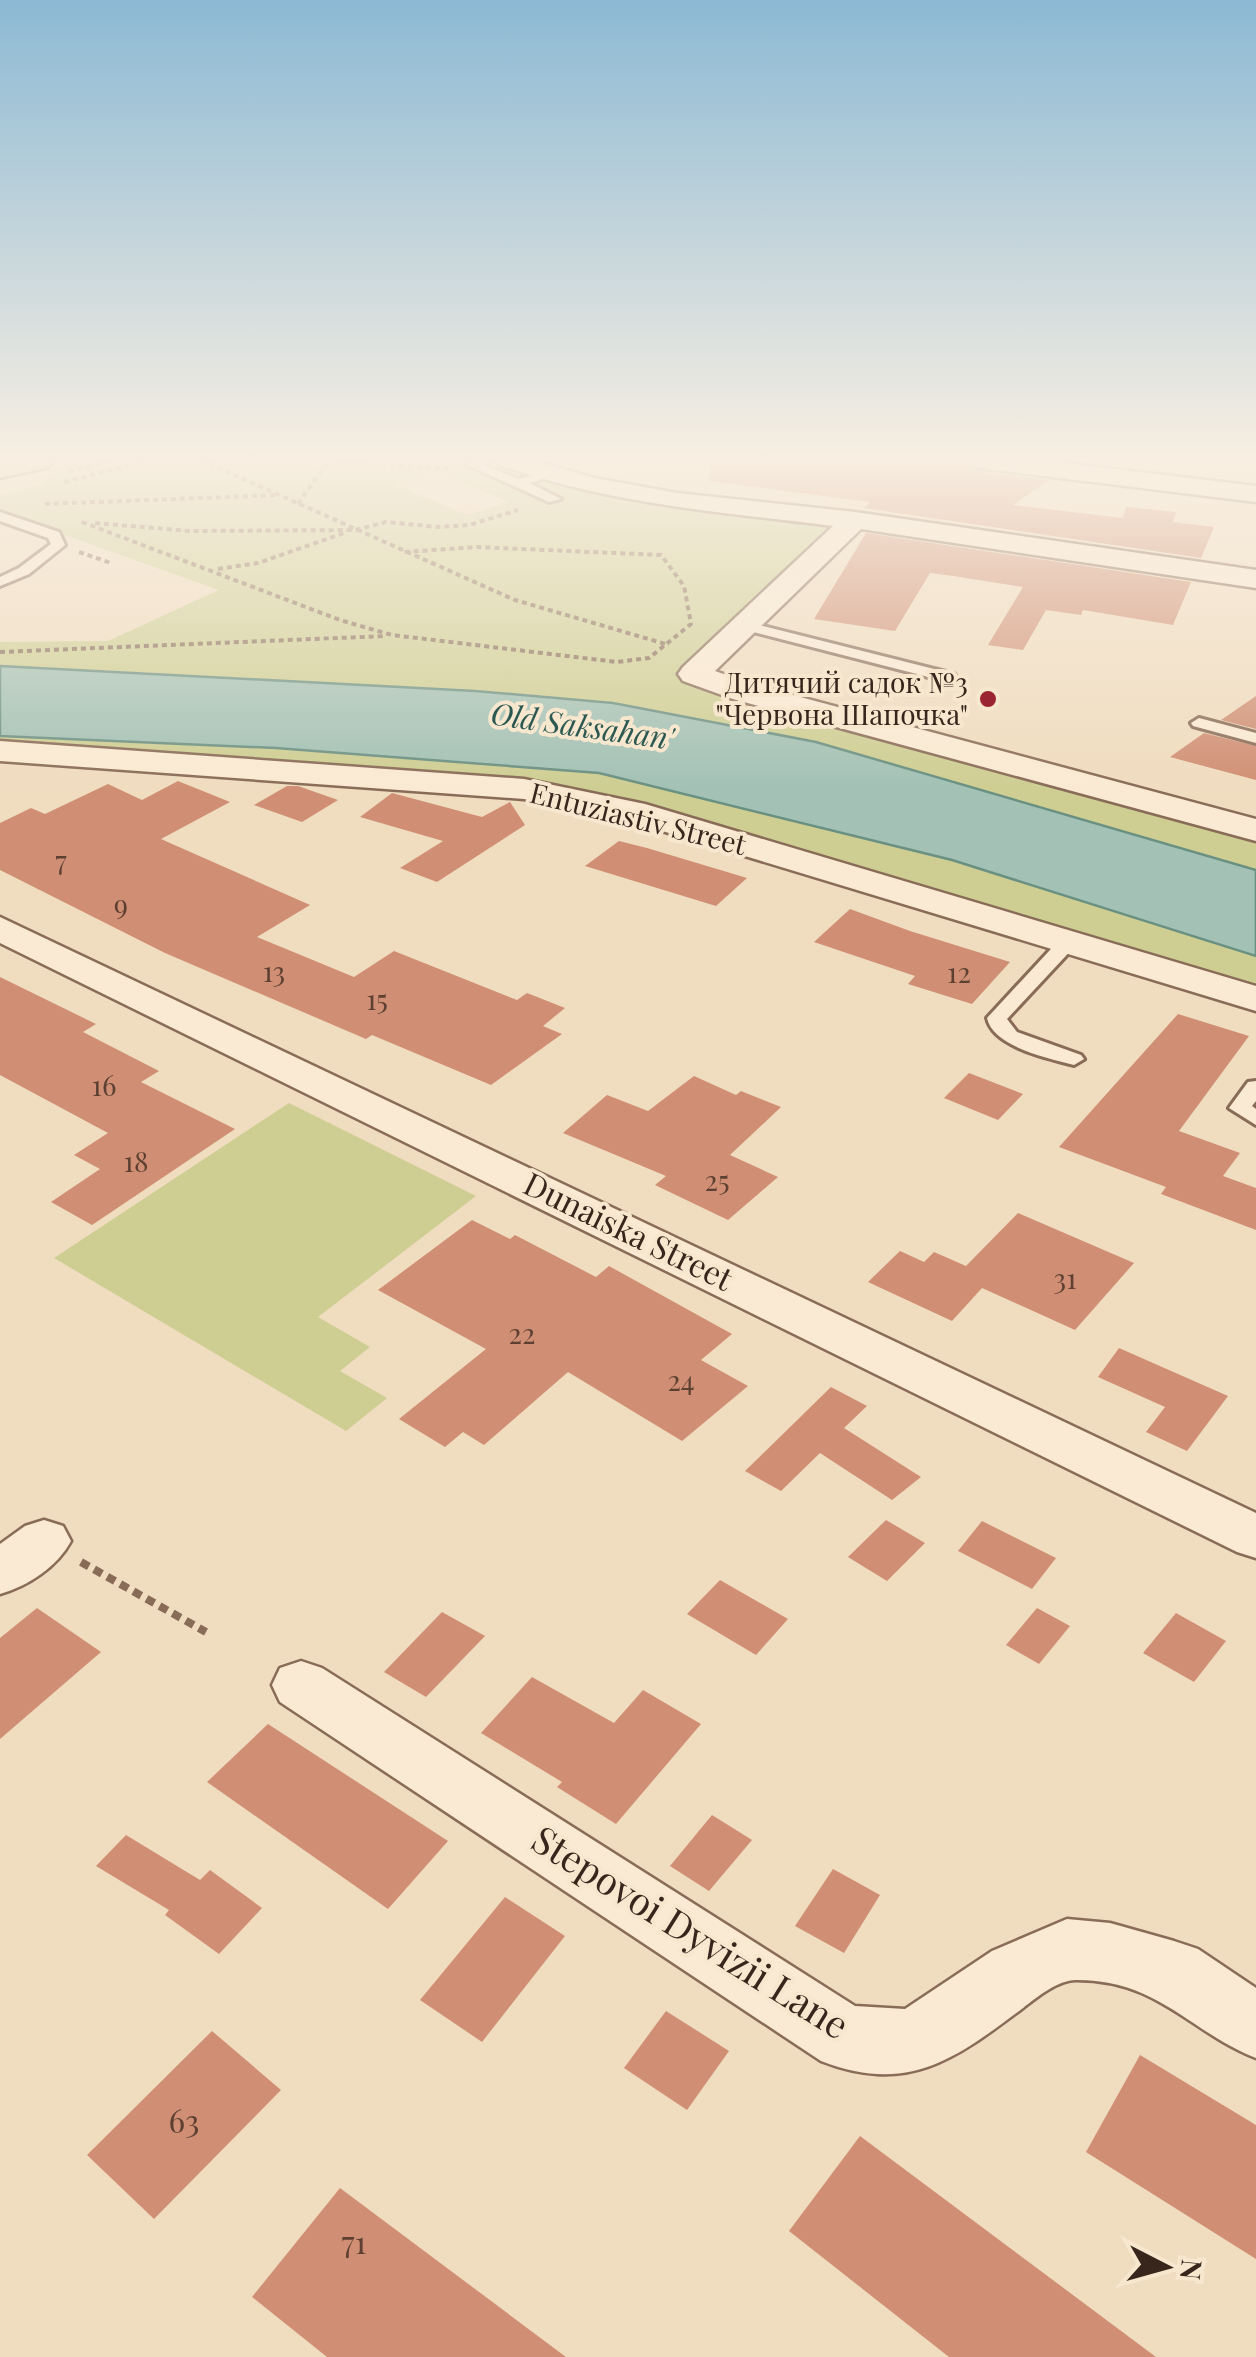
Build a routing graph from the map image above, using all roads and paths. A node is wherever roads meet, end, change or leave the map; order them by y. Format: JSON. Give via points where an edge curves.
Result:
{"nodes":[{"id":1,"x":24,"y":570,"type":"edge"},
{"id":2,"x":211,"y":570,"type":"edge"},
{"id":3,"x":446,"y":570,"type":"edge"},
{"id":4,"x":674,"y":570,"type":"edge"},
{"id":5,"x":801,"y":570,"type":"edge"},
{"id":6,"x":1195,"y":570,"type":"edge"},
{"id":7,"x":1256,"y":579,"type":"edge"},
{"id":8,"x":0,"y":582,"type":"edge"},
{"id":9,"x":742,"y":625,"type":"junction"},
{"id":10,"x":392,"y":635,"type":"junction"},
{"id":11,"x":670,"y":645,"type":"junction"},
{"id":12,"x":0,"y":652,"type":"edge"},
{"id":13,"x":710,"y":655,"type":"junction"},
{"id":14,"x":948,"y":677,"type":"dead end"},
{"id":15,"x":1200,"y":723,"type":"dead end"},
{"id":16,"x":1256,"y":738,"type":"edge"},
{"id":17,"x":0,"y":751,"type":"edge"},
{"id":18,"x":1256,"y":830,"type":"edge"},
{"id":19,"x":0,"y":928,"type":"edge"},
{"id":20,"x":1069,"y":941,"type":"junction"},
{"id":21,"x":1256,"y":1000,"type":"edge"},
{"id":22,"x":1074,"y":1059,"type":"dead end"},
{"id":23,"x":1256,"y":1086,"type":"edge"},
{"id":24,"x":1256,"y":1118,"type":"edge"},
{"id":25,"x":1256,"y":1537,"type":"edge"},
{"id":26,"x":44,"y":1541,"type":"joint"},
{"id":27,"x":0,"y":1573,"type":"edge"},
{"id":28,"x":206,"y":1632,"type":"dead end"},
{"id":29,"x":301,"y":1685,"type":"dead end"},
{"id":30,"x":1256,"y":2026,"type":"edge"}],
"edges":[{"from":1,"to":8,"type":"lane"},
{"from":2,"to":10,"type":"path"},
{"from":3,"to":11,"type":"path","via":[[516,600]]},
{"from":4,"to":11,"type":"path","via":[[690,598],[692,624]]},
{"from":5,"to":9,"type":"street"},
{"from":6,"to":7,"type":"street"},
{"from":9,"to":13,"type":"street"},
{"from":9,"to":14,"type":"lane"},
{"from":10,"to":11,"type":"path","via":[[618,662],[649,658]]},
{"from":10,"to":12,"type":"path"},
{"from":11,"to":13,"type":"path"},
{"from":13,"to":18,"type":"street","via":[[694,674],[744,692]]},
{"from":15,"to":16,"type":"lane"},
{"from":17,"to":20,"type":"street","name":"Entuziastiv Street","via":[[524,789],[633,812]]},
{"from":19,"to":25,"type":"street","name":"Dunaiska Street"},
{"from":20,"to":21,"type":"street","name":"Entuziastiv Street"},
{"from":20,"to":22,"type":"lane","via":[[1000,1012],[998,1024],[1010,1036]]},
{"from":23,"to":24,"type":"lane","via":[[1240,1108]]},
{"from":26,"to":27,"type":"street"},
{"from":26,"to":28,"type":"path"},
{"from":29,"to":30,"type":"street","name":"Stepovoi Dyvizii Lane","via":[[846,2038],[912,2042],[1016,1973],[1067,1950],[1174,1971]]}]}
